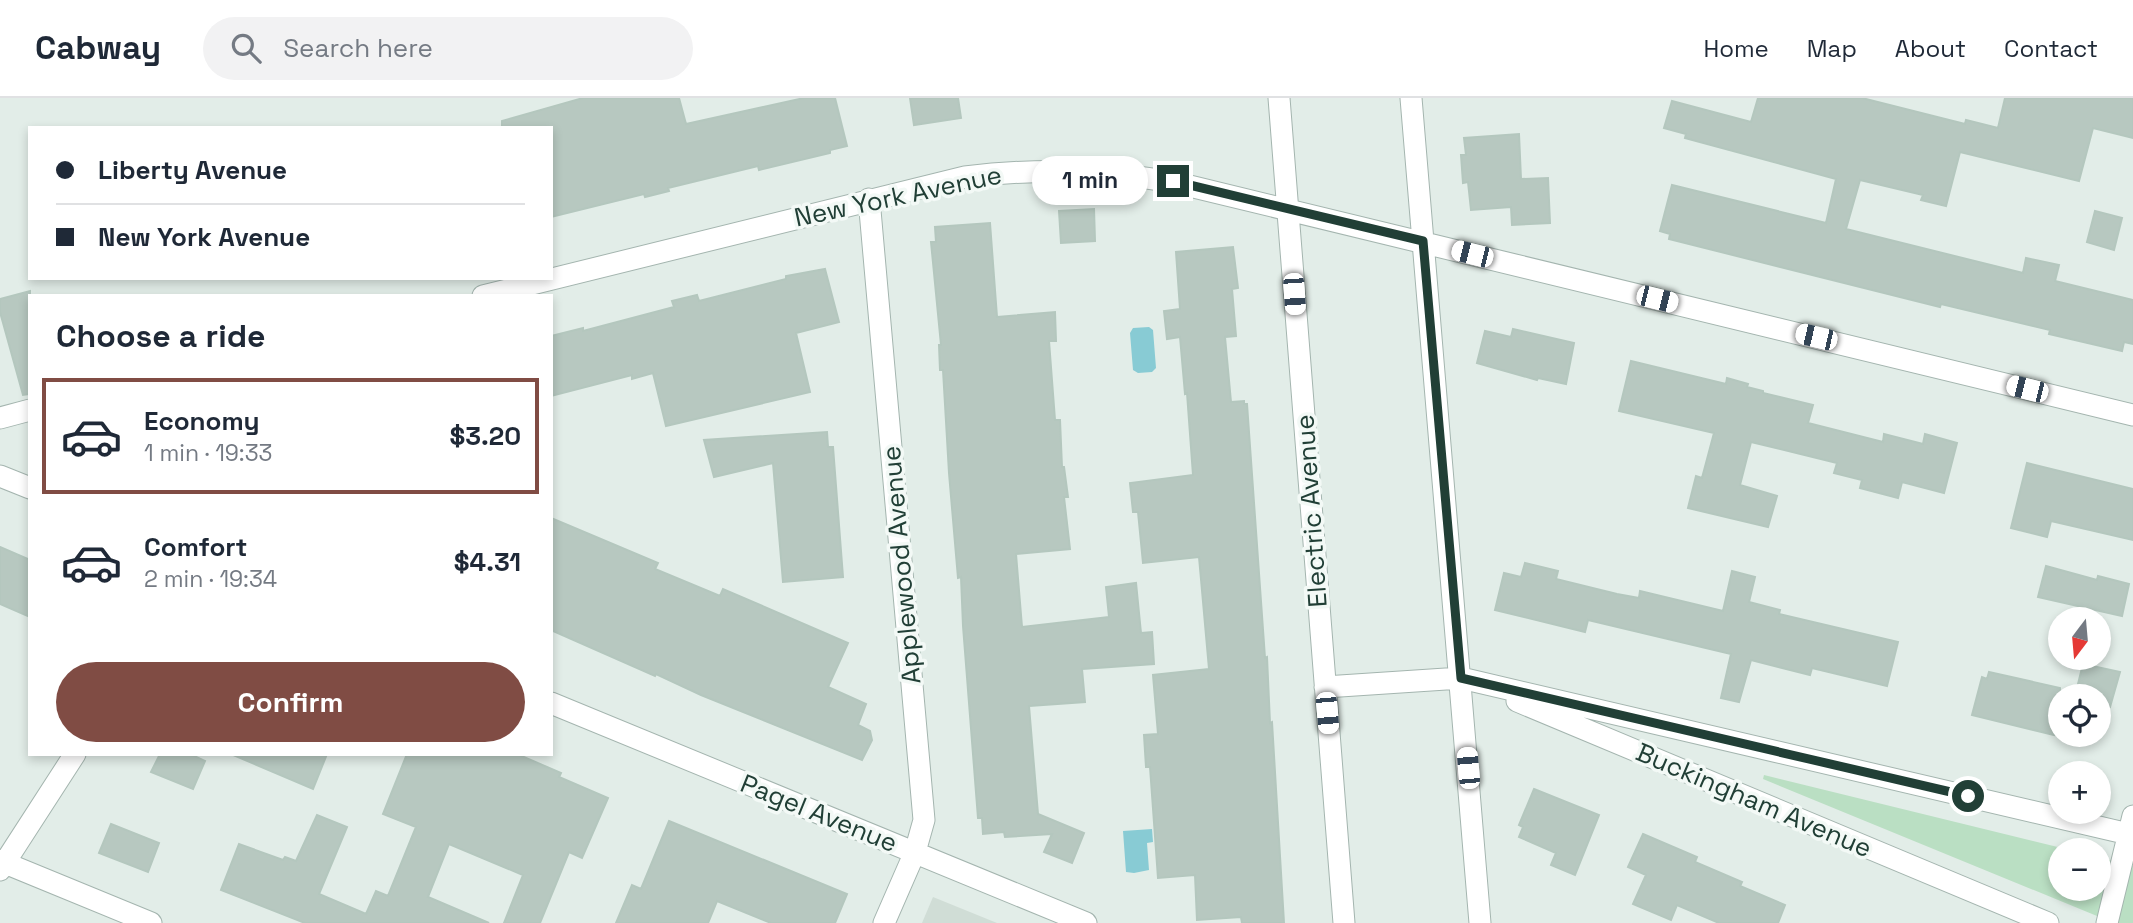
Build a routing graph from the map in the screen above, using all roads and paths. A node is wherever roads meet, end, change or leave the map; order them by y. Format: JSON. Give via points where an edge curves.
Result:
{"nodes":[{"id":1,"x":1279,"y":98,"type":"edge"},
{"id":2,"x":1411,"y":98,"type":"edge"},
{"id":3,"x":869,"y":199,"type":"junction"},
{"id":4,"x":1288,"y":208,"type":"junction"},
{"id":5,"x":1423,"y":241,"type":"junction"},
{"id":6,"x":553,"y":278,"type":"edge"},
{"id":7,"x":547,"y":280,"type":"edge"},
{"id":8,"x":491,"y":294,"type":"edge"},
{"id":9,"x":28,"y":411,"type":"edge"},
{"id":10,"x":2133,"y":415,"type":"edge"},
{"id":11,"x":0,"y":418,"type":"edge"},
{"id":12,"x":0,"y":476,"type":"edge"},
{"id":13,"x":28,"y":487,"type":"edge"},
{"id":14,"x":1461,"y":678,"type":"junction"},
{"id":15,"x":1325,"y":687,"type":"junction"},
{"id":16,"x":553,"y":704,"type":"edge"},
{"id":17,"x":74,"y":756,"type":"edge"},
{"id":18,"x":2132,"y":828,"type":"edge"},
{"id":19,"x":915,"y":852,"type":"junction"},
{"id":20,"x":2,"y":864,"type":"edge"},
{"id":21,"x":151,"y":923,"type":"edge"},
{"id":22,"x":884,"y":923,"type":"edge"},
{"id":23,"x":1086,"y":923,"type":"edge"},
{"id":24,"x":1344,"y":923,"type":"edge"},
{"id":25,"x":1480,"y":923,"type":"edge"},
{"id":26,"x":2048,"y":923,"type":"edge"},
{"id":27,"x":2107,"y":923,"type":"edge"}],
"edges":[{"from":1,"to":4,"type":"street","name":"Electric Avenue"},
{"from":2,"to":5,"type":"street"},
{"from":3,"to":4,"type":"street","name":"New York Avenue","via":[[1017,170],[1079,171],[1173,181]]},
{"from":3,"to":6,"type":"street","name":"New York Avenue"},
{"from":3,"to":19,"type":"street","name":"Applewood Avenue","via":[[924,820]]},
{"from":4,"to":5,"type":"street","name":"New York Avenue"},
{"from":4,"to":15,"type":"street","name":"Electric Avenue"},
{"from":5,"to":10,"type":"street","name":"New York Avenue"},
{"from":5,"to":14,"type":"street"},
{"from":7,"to":8,"type":"street","name":"New York Avenue"},
{"from":9,"to":11,"type":"street"},
{"from":12,"to":13,"type":"street"},
{"from":14,"to":15,"type":"street"},
{"from":14,"to":18,"type":"street"},
{"from":14,"to":25,"type":"street"},
{"from":14,"to":26,"type":"street","name":"Buckingham Avenue"},
{"from":15,"to":24,"type":"street","name":"Electric Avenue"},
{"from":16,"to":19,"type":"street","name":"Pagel Avenue"},
{"from":17,"to":20,"type":"street"},
{"from":18,"to":27,"type":"street"},
{"from":19,"to":22,"type":"street","name":"Applewood Avenue"},
{"from":19,"to":23,"type":"street","name":"Pagel Avenue"},
{"from":20,"to":21,"type":"street"}]}
